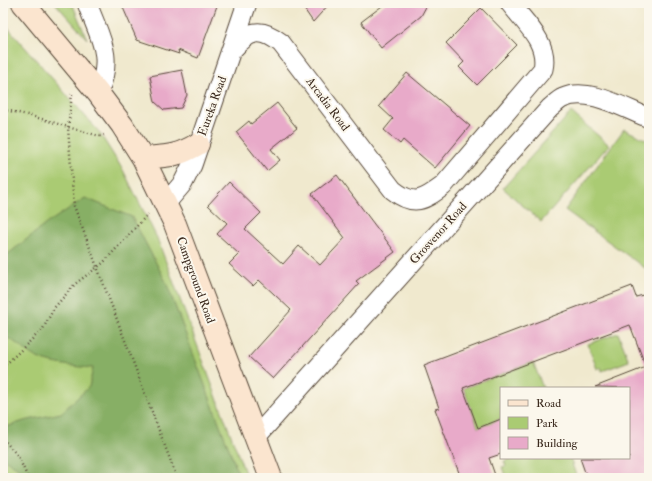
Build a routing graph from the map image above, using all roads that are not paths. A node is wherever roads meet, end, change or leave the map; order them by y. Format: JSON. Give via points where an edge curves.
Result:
{"nodes":[{"id":1,"x":23,"y":3,"type":"edge"},
{"id":2,"x":86,"y":3,"type":"edge"},
{"id":3,"x":247,"y":3,"type":"edge"},
{"id":4,"x":510,"y":3,"type":"edge"},
{"id":5,"x":232,"y":50,"type":"junction"},
{"id":6,"x":98,"y":94,"type":"junction"},
{"id":7,"x":649,"y":118,"type":"edge"},
{"id":8,"x":198,"y":144,"type":"junction"},
{"id":9,"x":143,"y":158,"type":"junction"},
{"id":10,"x":158,"y":207,"type":"junction"},
{"id":11,"x":256,"y":437,"type":"junction"},
{"id":12,"x":271,"y":478,"type":"edge"}],
"edges":[{"from":1,"to":6,"type":"street","name":"Campground Road"},
{"from":2,"to":6,"type":"street","via":[[107,60],[104,81]]},
{"from":3,"to":5,"type":"street","name":"Eureka Road"},
{"from":4,"to":5,"type":"street","name":"Arcadia Road","via":[[542,45],[546,58],[543,69],[443,186],[431,195],[417,200],[404,199],[393,190],[281,43],[270,34],[257,33],[245,36]]},
{"from":5,"to":8,"type":"street","name":"Eureka Road"},
{"from":6,"to":9,"type":"street","name":"Campground Road"},
{"from":7,"to":11,"type":"street","name":"Grosvenor Road","via":[[595,96],[579,94],[563,98],[550,108]]},
{"from":8,"to":9,"type":"street","via":[[173,156]]},
{"from":8,"to":10,"type":"street","name":"Eureka Road","via":[[183,183]]},
{"from":9,"to":10,"type":"street","name":"Campground Road"},
{"from":10,"to":11,"type":"street","name":"Campground Road"},
{"from":11,"to":12,"type":"street","name":"Campground Road"}]}
